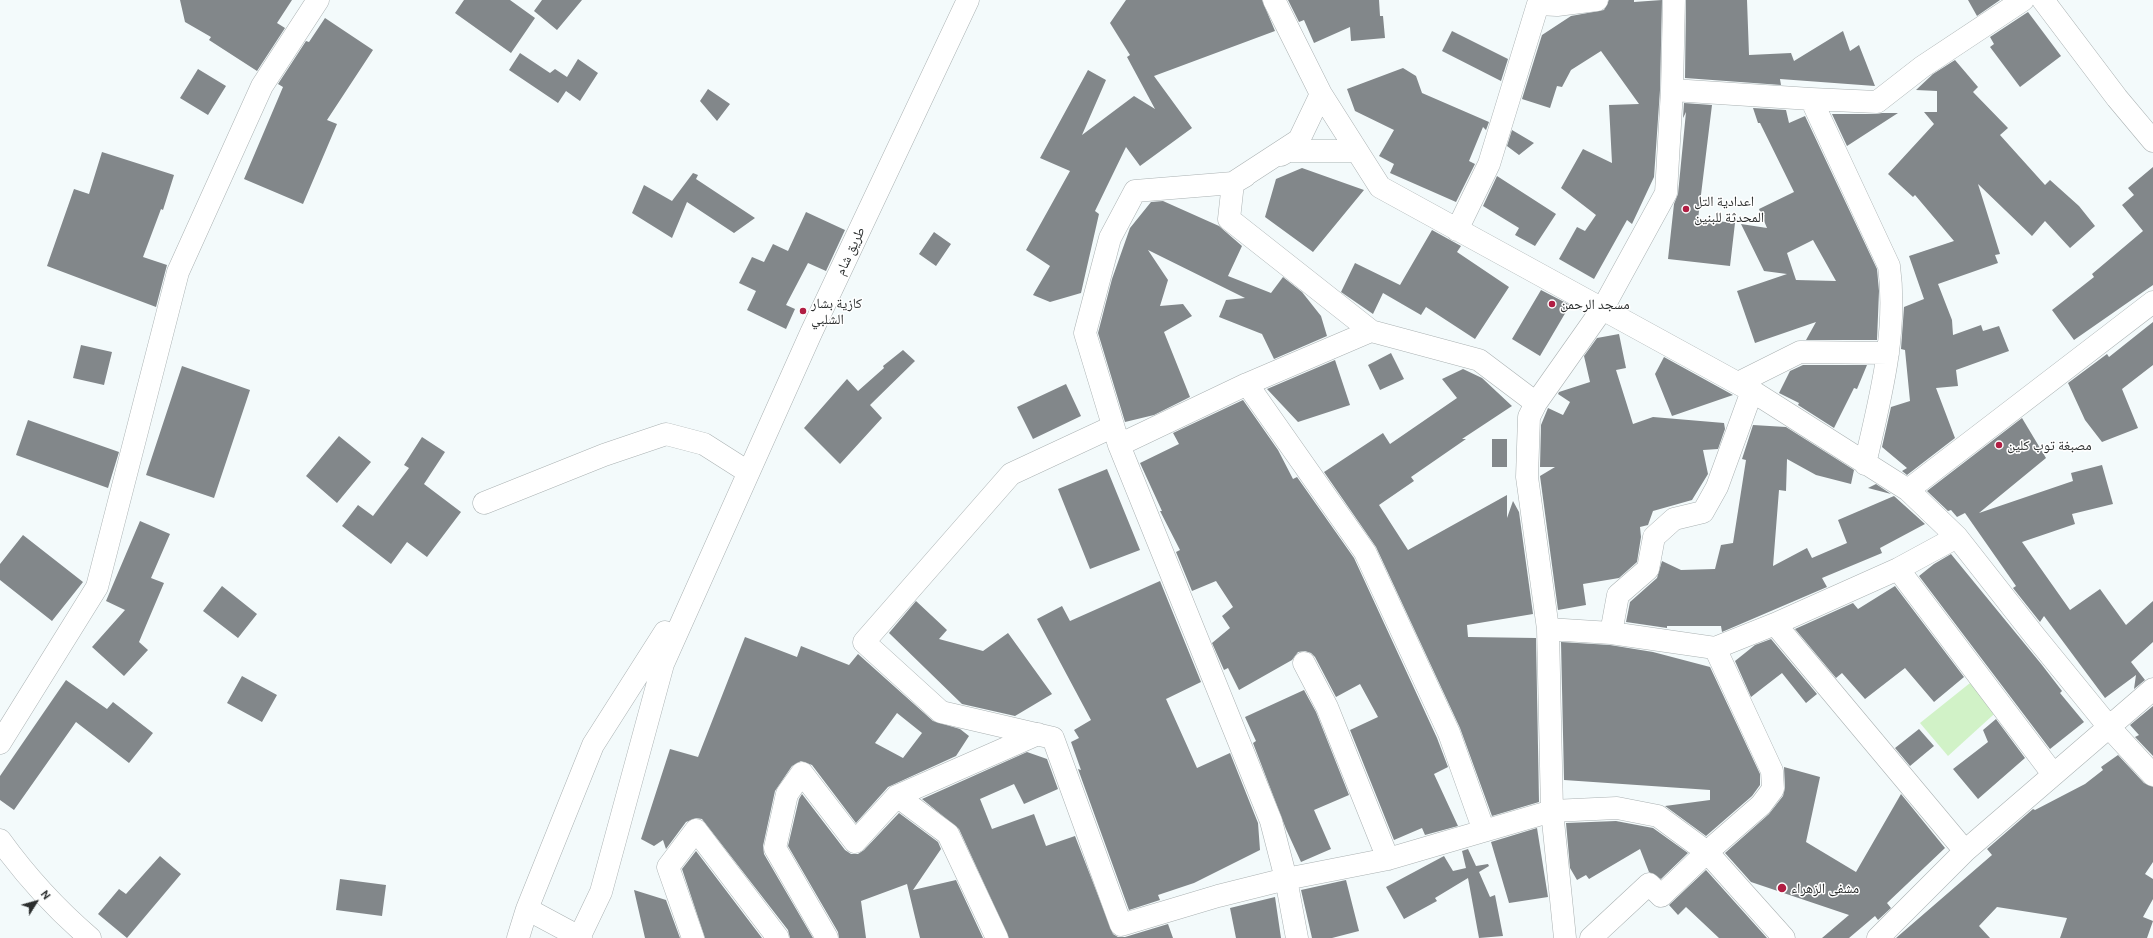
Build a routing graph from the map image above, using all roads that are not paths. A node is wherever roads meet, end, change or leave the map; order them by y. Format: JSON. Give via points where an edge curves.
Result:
{"nodes":[{"id":1,"x":318,"y":0,"type":"edge"},
{"id":2,"x":968,"y":0,"type":"edge"},
{"id":3,"x":1274,"y":0,"type":"edge"},
{"id":4,"x":1597,"y":0,"type":"edge"},
{"id":5,"x":1674,"y":0,"type":"edge"},
{"id":6,"x":2023,"y":0,"type":"edge"},
{"id":7,"x":2043,"y":0,"type":"edge"},
{"id":8,"x":1557,"y":2,"type":"edge"},
{"id":9,"x":1672,"y":90,"type":"junction"},
{"id":10,"x":1321,"y":94,"type":"junction"},
{"id":11,"x":1811,"y":99,"type":"junction"},
{"id":12,"x":2153,"y":141,"type":"edge"},
{"id":13,"x":1357,"y":151,"type":"junction"},
{"id":14,"x":1233,"y":183,"type":"junction"},
{"id":15,"x":1457,"y":230,"type":"junction"},
{"id":16,"x":2153,"y":302,"type":"edge"},
{"id":17,"x":1603,"y":308,"type":"junction"},
{"id":18,"x":1371,"y":331,"type":"junction"},
{"id":19,"x":1888,"y":353,"type":"junction"},
{"id":20,"x":1247,"y":384,"type":"junction"},
{"id":21,"x":1745,"y":387,"type":"junction"},
{"id":22,"x":1536,"y":403,"type":"junction"},
{"id":23,"x":1116,"y":436,"type":"junction"},
{"id":24,"x":1865,"y":464,"type":"junction"},
{"id":25,"x":748,"y":472,"type":"junction"},
{"id":26,"x":1908,"y":490,"type":"junction"},
{"id":27,"x":484,"y":503,"type":"dead end"},
{"id":28,"x":1957,"y":537,"type":"junction"},
{"id":29,"x":705,"y":568,"type":"junction"},
{"id":30,"x":1898,"y":569,"type":"junction"},
{"id":31,"x":1775,"y":624,"type":"junction"},
{"id":32,"x":1548,"y":629,"type":"junction"},
{"id":33,"x":1611,"y":632,"type":"junction"},
{"id":34,"x":1715,"y":648,"type":"junction"},
{"id":35,"x":1304,"y":663,"type":"dead end"},
{"id":36,"x":2153,"y":689,"type":"edge"},
{"id":37,"x":2109,"y":727,"type":"junction"},
{"id":38,"x":1038,"y":734,"type":"junction"},
{"id":39,"x":0,"y":743,"type":"edge"},
{"id":40,"x":2053,"y":774,"type":"junction"},
{"id":41,"x":2153,"y":775,"type":"edge"},
{"id":42,"x":897,"y":796,"type":"junction"},
{"id":43,"x":1552,"y":811,"type":"junction"},
{"id":44,"x":1484,"y":831,"type":"junction"},
{"id":45,"x":0,"y":840,"type":"edge"},
{"id":46,"x":1965,"y":851,"type":"junction"},
{"id":47,"x":1707,"y":852,"type":"junction"},
{"id":48,"x":1388,"y":859,"type":"junction"},
{"id":49,"x":1286,"y":879,"type":"junction"},
{"id":50,"x":527,"y":909,"type":"junction"},
{"id":51,"x":580,"y":937,"type":"edge"},
{"id":52,"x":90,"y":938,"type":"edge"},
{"id":53,"x":518,"y":938,"type":"edge"},
{"id":54,"x":693,"y":938,"type":"edge"},
{"id":55,"x":778,"y":938,"type":"edge"},
{"id":56,"x":827,"y":938,"type":"edge"},
{"id":57,"x":997,"y":938,"type":"edge"},
{"id":58,"x":1297,"y":938,"type":"edge"},
{"id":59,"x":1566,"y":938,"type":"edge"},
{"id":60,"x":1591,"y":938,"type":"edge"},
{"id":61,"x":1784,"y":938,"type":"edge"},
{"id":62,"x":1878,"y":938,"type":"edge"}],
"edges":[{"from":1,"to":39,"type":"street","via":[[262,86],[178,272],[97,587]]},
{"from":2,"to":25,"type":"street","name":"طريق شام"},
{"from":3,"to":10,"type":"street"},
{"from":4,"to":8,"type":"street"},
{"from":5,"to":9,"type":"street"},
{"from":6,"to":11,"type":"street","via":[[1922,67],[1877,102]]},
{"from":7,"to":12,"type":"street","via":[[2116,98]]},
{"from":8,"to":15,"type":"street","via":[[1538,4],[1489,164]]},
{"from":9,"to":11,"type":"street"},
{"from":9,"to":17,"type":"street","via":[[1666,193]]},
{"from":10,"to":13,"type":"street"},
{"from":10,"to":14,"type":"street","via":[[1300,140]]},
{"from":11,"to":19,"type":"street","via":[[1889,266],[1892,286]]},
{"from":13,"to":14,"type":"street","via":[[1288,151]]},
{"from":13,"to":15,"type":"street","via":[[1380,187]]},
{"from":14,"to":18,"type":"street","via":[[1229,219]]},
{"from":14,"to":23,"type":"street","via":[[1135,191],[1110,238],[1085,333]]},
{"from":15,"to":17,"type":"street"},
{"from":16,"to":26,"type":"street"},
{"from":17,"to":21,"type":"street"},
{"from":17,"to":22,"type":"street"},
{"from":18,"to":20,"type":"street"},
{"from":18,"to":22,"type":"street","via":[[1479,360]]},
{"from":19,"to":21,"type":"street","via":[[1800,352]]},
{"from":19,"to":24,"type":"street"},
{"from":20,"to":23,"type":"street"},
{"from":20,"to":44,"type":"street","via":[[1364,552],[1449,733]]},
{"from":21,"to":24,"type":"street"},
{"from":21,"to":33,"type":"street","via":[[1717,487],[1702,512],[1674,519],[1654,537],[1648,569],[1618,594]]},
{"from":22,"to":32,"type":"street","via":[[1529,417],[1527,477]]},
{"from":23,"to":38,"type":"street","via":[[1011,474],[864,642],[941,712]]},
{"from":23,"to":49,"type":"street","via":[[1271,821]]},
{"from":24,"to":26,"type":"street"},
{"from":25,"to":27,"type":"street","via":[[704,444],[666,434],[604,455]]},
{"from":25,"to":29,"type":"street","name":"طريق شام"},
{"from":26,"to":28,"type":"street"},
{"from":28,"to":30,"type":"street"},
{"from":28,"to":37,"type":"street"},
{"from":29,"to":50,"type":"street","via":[[593,746]]},
{"from":29,"to":51,"type":"street","via":[[663,664],[601,892]]},
{"from":30,"to":31,"type":"street"},
{"from":30,"to":40,"type":"street"},
{"from":31,"to":34,"type":"street"},
{"from":31,"to":46,"type":"street"},
{"from":32,"to":33,"type":"street"},
{"from":32,"to":43,"type":"street"},
{"from":33,"to":34,"type":"street"},
{"from":34,"to":47,"type":"street","via":[[1772,771],[1773,789],[1761,805]]},
{"from":35,"to":48,"type":"street","via":[[1327,707]]},
{"from":36,"to":37,"type":"street"},
{"from":37,"to":40,"type":"street"},
{"from":37,"to":41,"type":"street"},
{"from":38,"to":42,"type":"street"},
{"from":38,"to":49,"type":"street","via":[[1052,738],[1121,925]]},
{"from":40,"to":46,"type":"street"},
{"from":42,"to":56,"type":"street","via":[[855,842],[802,773],[787,794],[774,848]]},
{"from":42,"to":57,"type":"street","via":[[948,834]]},
{"from":43,"to":44,"type":"street"},
{"from":43,"to":47,"type":"street","via":[[1617,808],[1658,816]]},
{"from":43,"to":59,"type":"street"},
{"from":44,"to":48,"type":"street"},
{"from":45,"to":52,"type":"street","via":[[17,864],[64,916]]},
{"from":46,"to":62,"type":"street"},
{"from":47,"to":60,"type":"street","via":[[1661,896],[1649,884]]},
{"from":47,"to":61,"type":"street"},
{"from":48,"to":49,"type":"street"},
{"from":49,"to":58,"type":"street"},
{"from":50,"to":51,"type":"street"},
{"from":50,"to":53,"type":"street"},
{"from":54,"to":55,"type":"street","via":[[668,867],[696,830]]}]}
